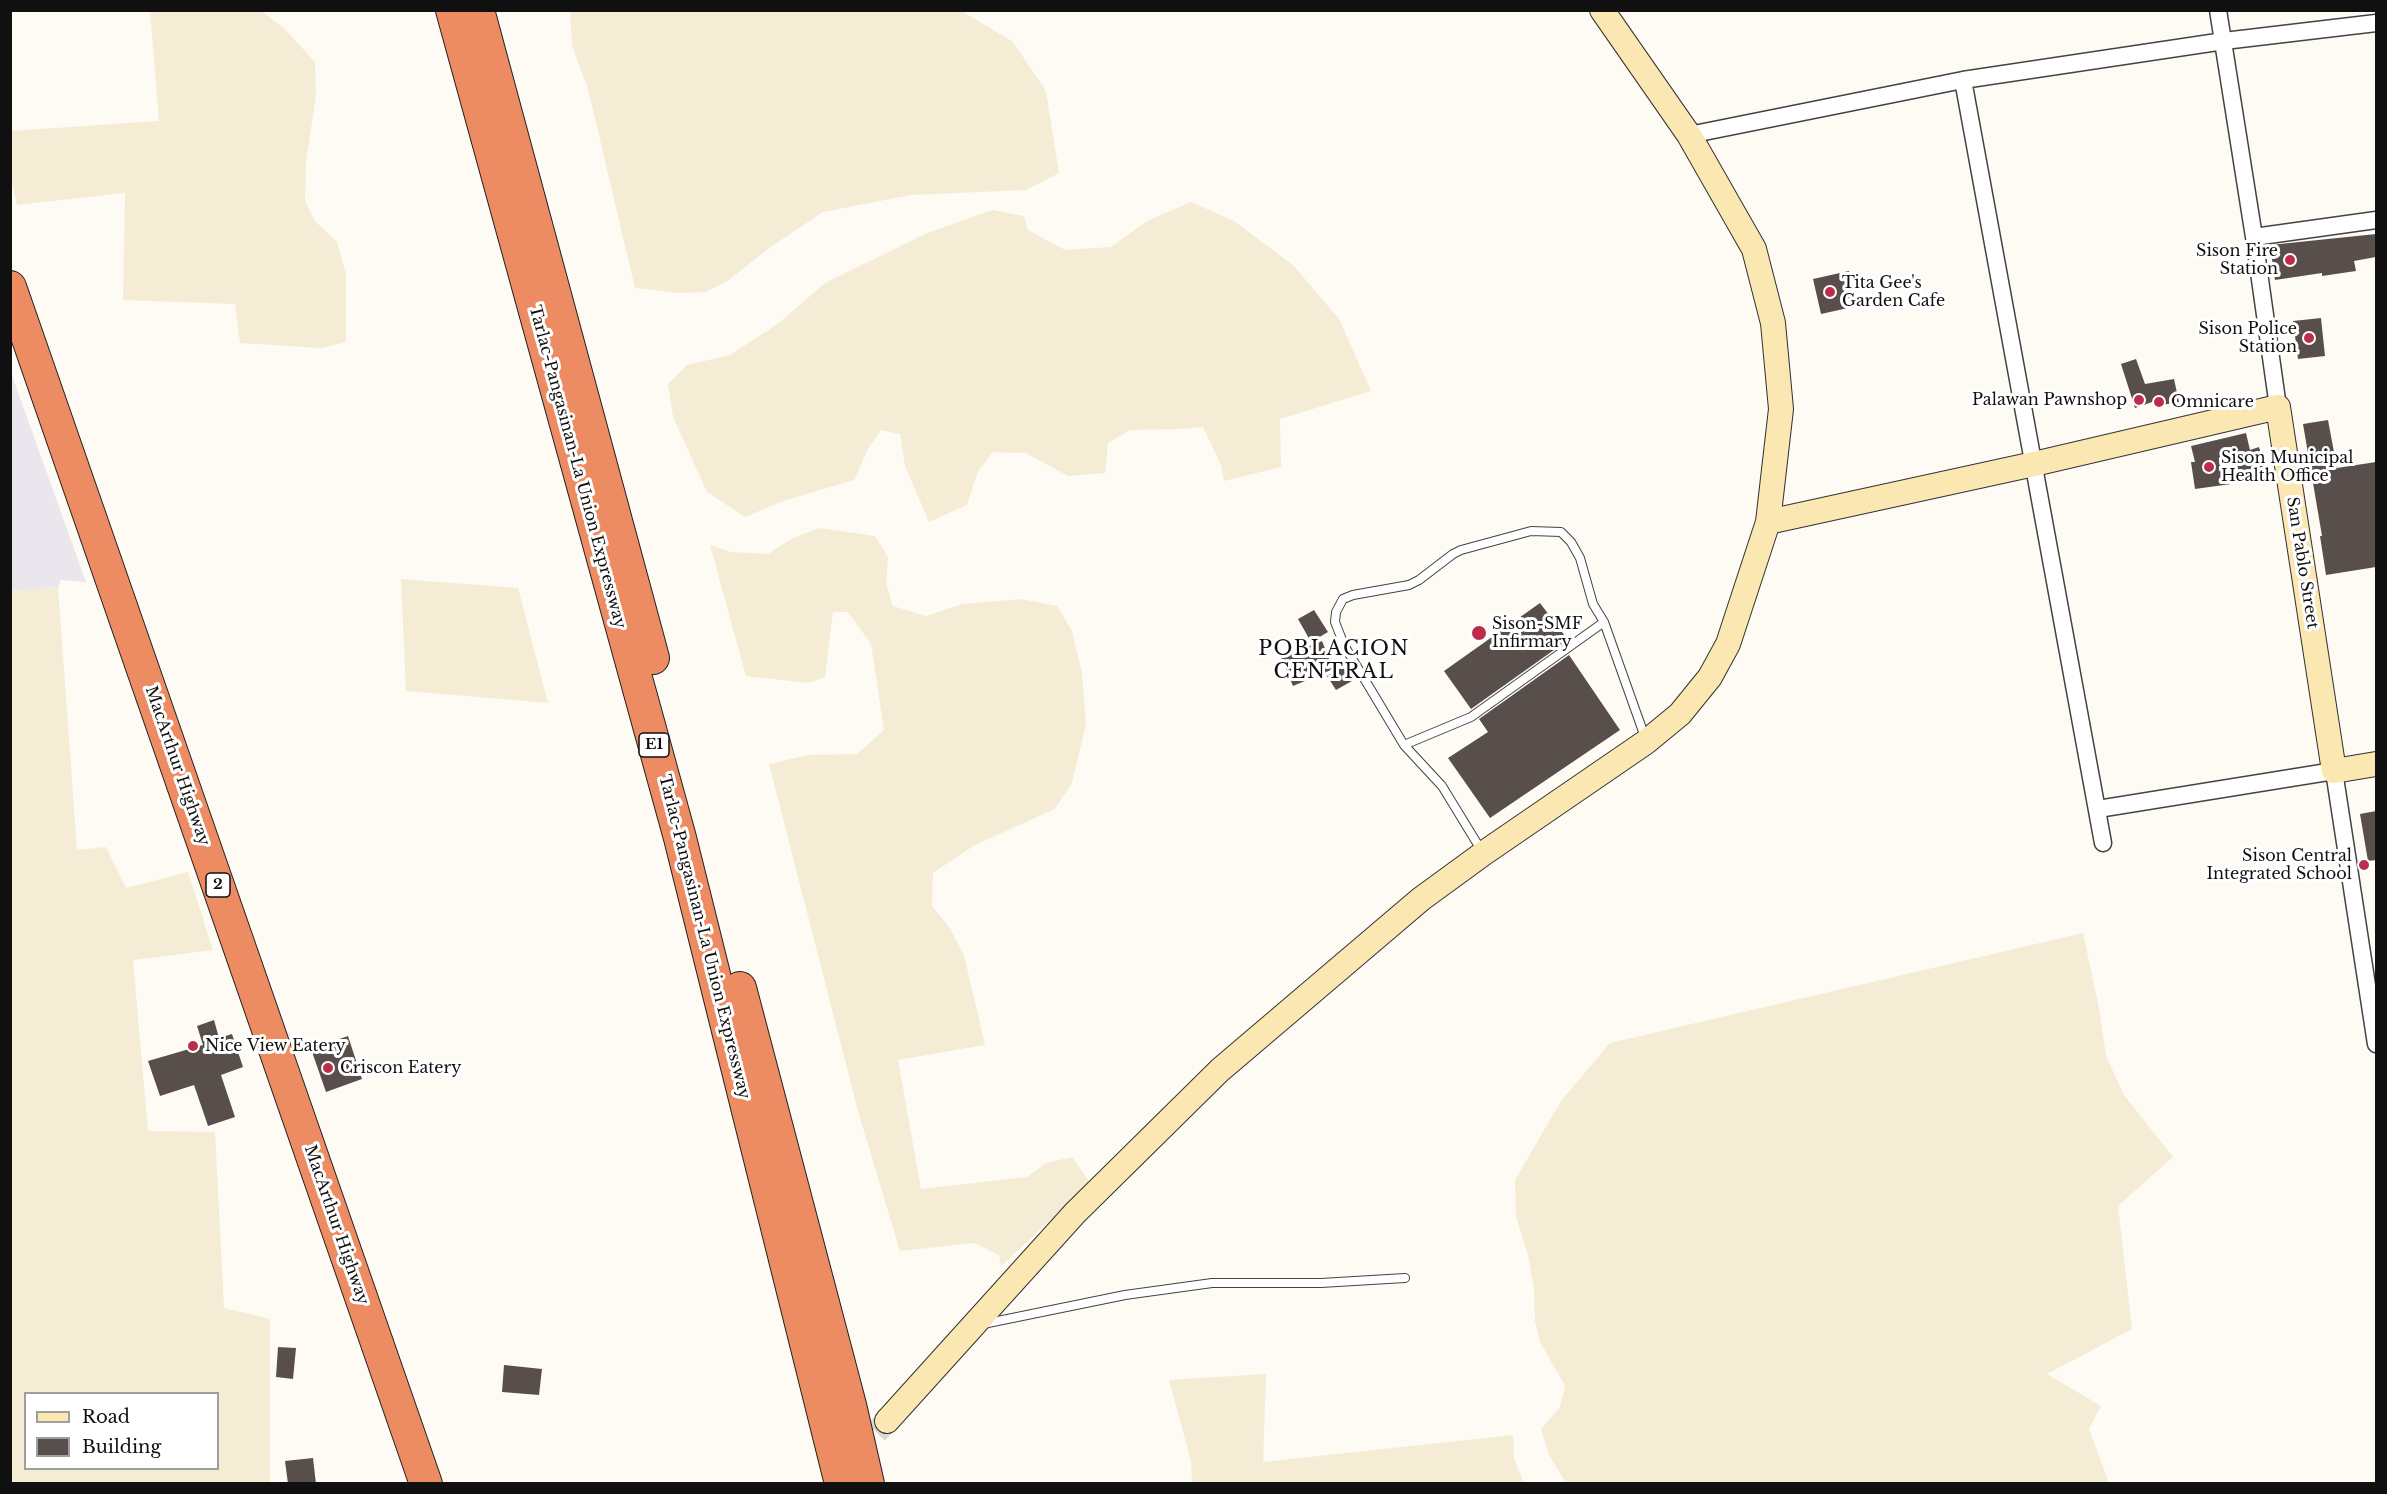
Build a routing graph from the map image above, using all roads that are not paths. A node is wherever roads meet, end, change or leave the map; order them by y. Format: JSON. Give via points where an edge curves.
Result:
{"nodes":[{"id":1,"x":452,"y":10,"type":"edge"},
{"id":2,"x":478,"y":10,"type":"edge"},
{"id":3,"x":1602,"y":10,"type":"edge"},
{"id":4,"x":2218,"y":10,"type":"edge"},
{"id":5,"x":2376,"y":23,"type":"edge"},
{"id":6,"x":2224,"y":41,"type":"junction"},
{"id":7,"x":1963,"y":80,"type":"junction"},
{"id":8,"x":1689,"y":135,"type":"junction"},
{"id":9,"x":2376,"y":220,"type":"edge"},
{"id":10,"x":2254,"y":237,"type":"junction"},
{"id":11,"x":10,"y":287,"type":"edge"},
{"id":12,"x":2278,"y":407,"type":"junction"},
{"id":13,"x":2034,"y":464,"type":"junction"},
{"id":14,"x":1768,"y":522,"type":"junction"},
{"id":15,"x":1604,"y":622,"type":"junction"},
{"id":16,"x":1646,"y":742,"type":"junction"},
{"id":17,"x":1404,"y":745,"type":"junction"},
{"id":18,"x":2376,"y":764,"type":"edge"},
{"id":19,"x":2334,"y":771,"type":"junction"},
{"id":20,"x":2098,"y":809,"type":"junction"},
{"id":21,"x":2103,"y":843,"type":"dead end"},
{"id":22,"x":1484,"y":853,"type":"junction"},
{"id":23,"x":2376,"y":1044,"type":"edge"},
{"id":24,"x":1405,"y":1278,"type":"dead end"},
{"id":25,"x":971,"y":1327,"type":"junction"},
{"id":26,"x":887,"y":1421,"type":"tunnel mouth"},
{"id":27,"x":426,"y":1484,"type":"edge"},
{"id":28,"x":841,"y":1484,"type":"edge"},
{"id":29,"x":868,"y":1484,"type":"edge"}],
"edges":[{"from":1,"to":28,"type":"highway","name":"Tarlac-Pangasinan-La Union Expressway","number":"E1","via":[[680,838]]},
{"from":2,"to":29,"type":"highway","name":"Tarlac-Pangasinan-La Union Expressway","number":"E1","via":[[704,850]]},
{"from":3,"to":8,"type":"street"},
{"from":4,"to":6,"type":"street","name":"San Pablo Street"},
{"from":5,"to":6,"type":"street"},
{"from":6,"to":7,"type":"street"},
{"from":6,"to":10,"type":"street","name":"San Pablo Street"},
{"from":7,"to":8,"type":"street"},
{"from":7,"to":13,"type":"street"},
{"from":8,"to":14,"type":"street","via":[[1754,249],[1773,322],[1781,409]]},
{"from":9,"to":10,"type":"street"},
{"from":10,"to":12,"type":"street","name":"San Pablo Street"},
{"from":11,"to":27,"type":"highway","name":"MacArthur Highway","number":"2","via":[[23,338]]},
{"from":12,"to":13,"type":"street"},
{"from":12,"to":19,"type":"street","name":"San Pablo Street"},
{"from":13,"to":14,"type":"street"},
{"from":13,"to":20,"type":"street"},
{"from":14,"to":16,"type":"street","via":[[1728,644],[1710,677],[1680,714]]},
{"from":15,"to":16,"type":"lane"},
{"from":15,"to":17,"type":"lane","via":[[1471,717]]},
{"from":15,"to":17,"type":"lane","via":[[1593,604],[1580,558],[1571,542],[1561,532],[1551,530],[1531,531],[1461,550],[1409,585],[1343,599],[1335,622],[1344,645]]},
{"from":16,"to":22,"type":"street"},
{"from":17,"to":22,"type":"lane","via":[[1442,786]]},
{"from":18,"to":19,"type":"street"},
{"from":19,"to":20,"type":"street"},
{"from":19,"to":23,"type":"street","name":"San Pablo Street"},
{"from":20,"to":21,"type":"street"},
{"from":22,"to":25,"type":"street","via":[[1421,899],[1220,1070],[1075,1213]]},
{"from":24,"to":25,"type":"lane","via":[[1212,1283],[1125,1295]]},
{"from":25,"to":26,"type":"street"}]}
